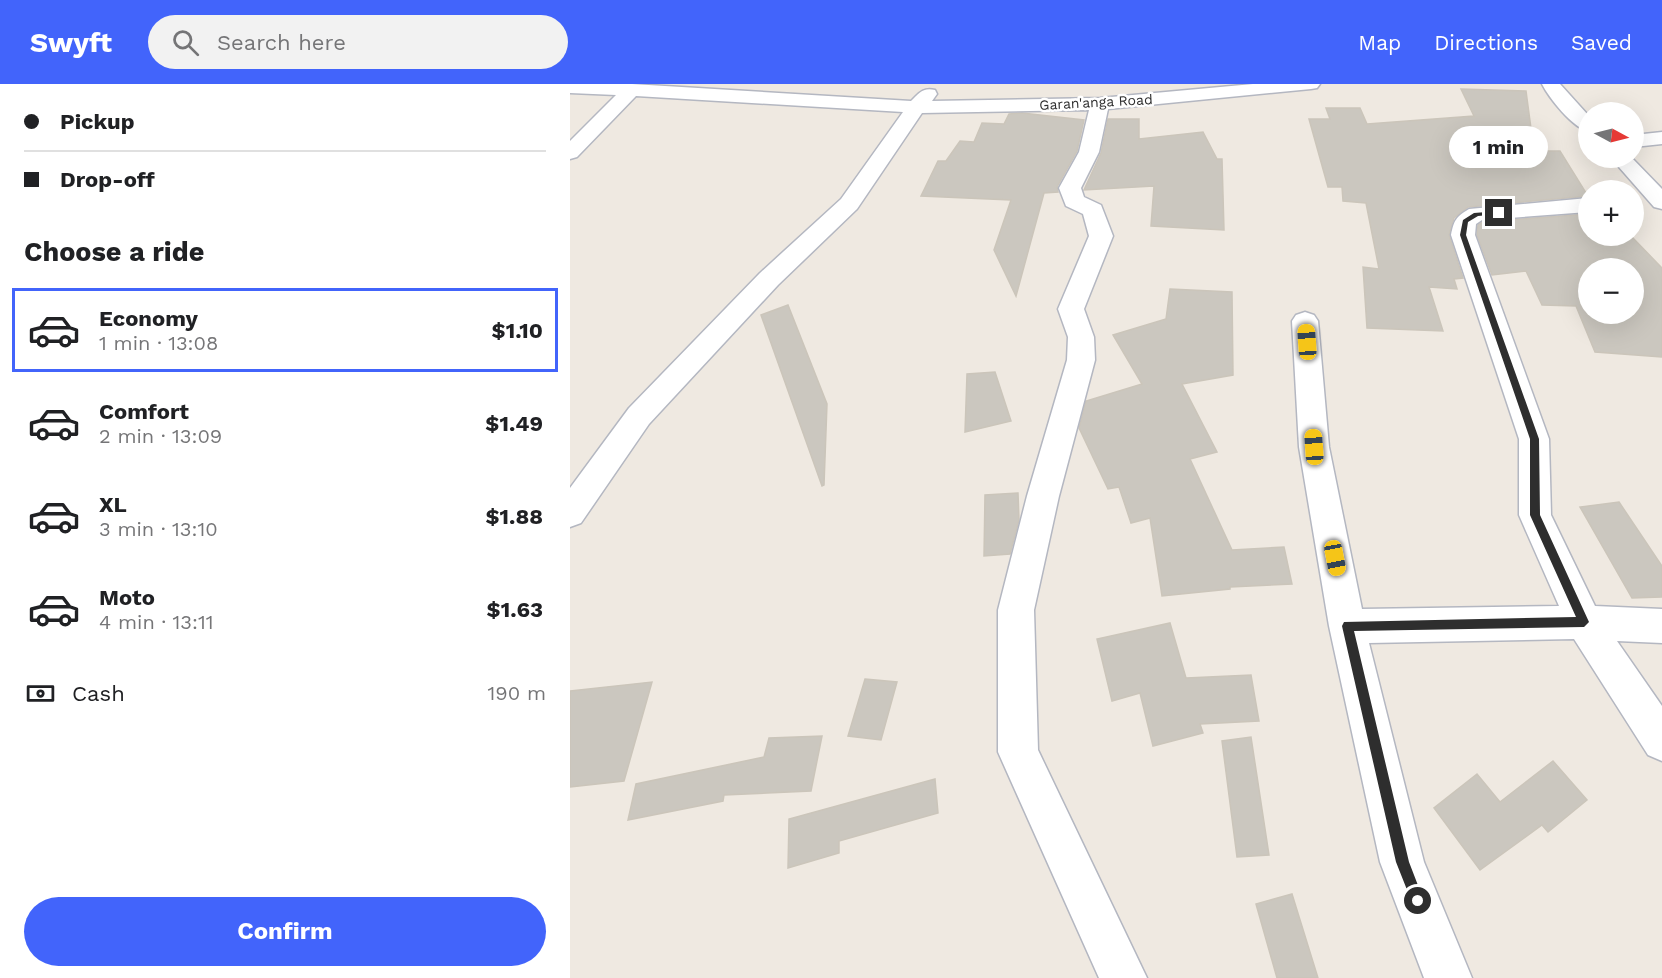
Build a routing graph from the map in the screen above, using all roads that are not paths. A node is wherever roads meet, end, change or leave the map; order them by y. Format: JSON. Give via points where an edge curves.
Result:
{"nodes":[{"id":1,"x":938,"y":84,"type":"edge"},
{"id":2,"x":1311,"y":84,"type":"edge"},
{"id":3,"x":1551,"y":84,"type":"edge"},
{"id":4,"x":570,"y":87,"type":"edge"},
{"id":5,"x":1233,"y":88,"type":"edge"},
{"id":6,"x":632,"y":90,"type":"junction"},
{"id":7,"x":751,"y":91,"type":"edge"},
{"id":8,"x":1100,"y":104,"type":"junction"},
{"id":9,"x":916,"y":107,"type":"junction"},
{"id":10,"x":1578,"y":115,"type":"edge"},
{"id":11,"x":1662,"y":138,"type":"edge"},
{"id":12,"x":1644,"y":140,"type":"edge"},
{"id":13,"x":570,"y":153,"type":"edge"},
{"id":14,"x":1630,"y":168,"type":"edge"},
{"id":15,"x":1661,"y":201,"type":"edge"},
{"id":16,"x":1644,"y":202,"type":"edge"},
{"id":17,"x":1578,"y":206,"type":"edge"},
{"id":18,"x":1305,"y":321,"type":"dead end"},
{"id":19,"x":570,"y":513,"type":"edge"},
{"id":20,"x":1584,"y":622,"type":"junction"},
{"id":21,"x":1347,"y":626,"type":"junction"},
{"id":22,"x":1662,"y":626,"type":"edge"},
{"id":23,"x":1662,"y":741,"type":"edge"},
{"id":24,"x":1123,"y":978,"type":"edge"},
{"id":25,"x":1448,"y":978,"type":"edge"}],
"edges":[{"from":1,"to":9,"type":"street"},
{"from":2,"to":5,"type":"street","name":"Garan'anga Road"},
{"from":3,"to":10,"type":"street"},
{"from":4,"to":6,"type":"street","name":"Garan'anga Road"},
{"from":5,"to":8,"type":"street","name":"Garan'anga Road"},
{"from":6,"to":7,"type":"street","name":"Garan'anga Road"},
{"from":6,"to":13,"type":"street"},
{"from":7,"to":9,"type":"street","name":"Garan'anga Road"},
{"from":8,"to":9,"type":"street","name":"Garan'anga Road"},
{"from":8,"to":24,"type":"street","via":[[1089,152],[1070,188],[1074,201],[1093,210],[1101,236],[1071,309],[1081,337],[1081,360],[1016,610],[1018,752]]},
{"from":9,"to":19,"type":"street","via":[[849,204],[769,279],[639,416]]},
{"from":11,"to":12,"type":"street"},
{"from":14,"to":15,"type":"street"},
{"from":15,"to":16,"type":"street"},
{"from":17,"to":20,"type":"street","via":[[1477,214],[1465,221],[1463,235],[1534,439],[1535,515]]},
{"from":18,"to":21,"type":"street","via":[[1314,447]]},
{"from":20,"to":21,"type":"street"},
{"from":20,"to":22,"type":"street"},
{"from":20,"to":23,"type":"street"},
{"from":21,"to":25,"type":"street","via":[[1402,862]]}]}
